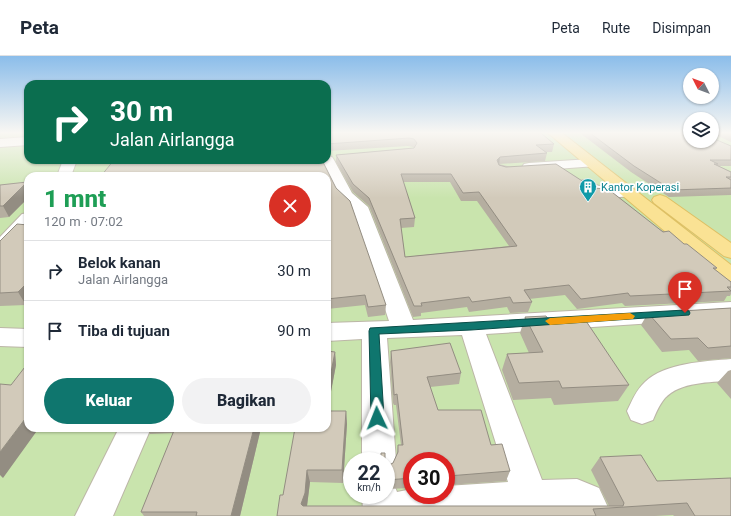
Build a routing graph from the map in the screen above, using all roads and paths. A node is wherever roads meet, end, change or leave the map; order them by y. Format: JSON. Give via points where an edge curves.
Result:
{"nodes":[{"id":1,"x":581,"y":154,"type":"edge"},
{"id":2,"x":600,"y":154,"type":"edge"},
{"id":3,"x":334,"y":158,"type":"edge"},
{"id":4,"x":592,"y":163,"type":"junction"},
{"id":5,"x":558,"y":166,"type":"junction"},
{"id":6,"x":519,"y":168,"type":"edge"},
{"id":7,"x":627,"y":192,"type":"junction"},
{"id":8,"x":24,"y":222,"type":"edge"},
{"id":9,"x":0,"y":248,"type":"edge"},
{"id":10,"x":731,"y":252,"type":"edge"},
{"id":11,"x":731,"y":275,"type":"edge"},
{"id":12,"x":731,"y":310,"type":"edge"},
{"id":13,"x":471,"y":326,"type":"junction"},
{"id":14,"x":404,"y":328,"type":"junction"},
{"id":15,"x":374,"y":331,"type":"junction"},
{"id":16,"x":331,"y":332,"type":"edge"},
{"id":17,"x":0,"y":337,"type":"edge"},
{"id":18,"x":24,"y":338,"type":"edge"},
{"id":19,"x":731,"y":370,"type":"edge"},
{"id":20,"x":642,"y":411,"type":"dead end"},
{"id":21,"x":133,"y":432,"type":"edge"},
{"id":22,"x":379,"y":452,"type":"edge"},
{"id":23,"x":531,"y":498,"type":"junction"},
{"id":24,"x":371,"y":506,"type":"edge"},
{"id":25,"x":94,"y":516,"type":"edge"},
{"id":26,"x":593,"y":516,"type":"edge"}],
"edges":[{"from":1,"to":4,"type":"main road"},
{"from":2,"to":10,"type":"main road"},
{"from":3,"to":14,"type":"street","via":[[346,196],[360,207]]},
{"from":4,"to":5,"type":"street"},
{"from":4,"to":7,"type":"main road"},
{"from":5,"to":6,"type":"street"},
{"from":5,"to":7,"type":"street","via":[[589,188],[602,192]]},
{"from":7,"to":11,"type":"main road"},
{"from":8,"to":9,"type":"street"},
{"from":12,"to":13,"type":"street"},
{"from":13,"to":14,"type":"street"},
{"from":13,"to":23,"type":"street"},
{"from":14,"to":15,"type":"street"},
{"from":15,"to":16,"type":"street"},
{"from":15,"to":22,"type":"street"},
{"from":17,"to":18,"type":"street"},
{"from":19,"to":20,"type":"street","via":[[703,372],[677,378],[659,386]]},
{"from":21,"to":25,"type":"street"},
{"from":23,"to":24,"type":"street"},
{"from":23,"to":26,"type":"street","via":[[578,497],[586,501]]}]}
